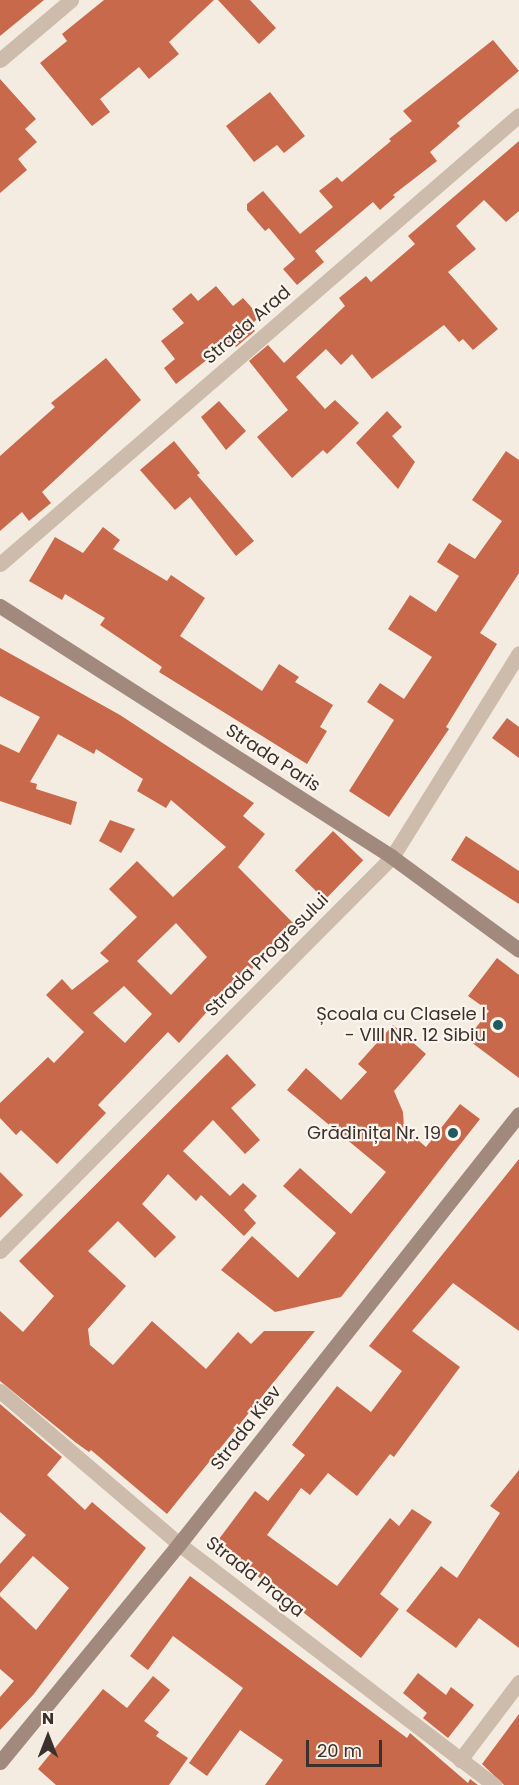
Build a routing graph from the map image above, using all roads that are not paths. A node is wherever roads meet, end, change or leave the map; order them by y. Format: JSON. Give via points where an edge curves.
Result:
{"nodes":[{"id":1,"x":71,"y":0,"type":"edge"},
{"id":2,"x":0,"y":60,"type":"edge"},
{"id":3,"x":519,"y":115,"type":"edge"},
{"id":4,"x":0,"y":564,"type":"edge"},
{"id":5,"x":0,"y":606,"type":"edge"},
{"id":6,"x":519,"y":653,"type":"edge"},
{"id":7,"x":392,"y":857,"type":"junction"},
{"id":8,"x":519,"y":950,"type":"edge"},
{"id":9,"x":519,"y":1114,"type":"edge"},
{"id":10,"x":0,"y":1251,"type":"edge"},
{"id":11,"x":0,"y":1391,"type":"edge"},
{"id":12,"x":180,"y":1544,"type":"junction"},
{"id":13,"x":519,"y":1682,"type":"edge"},
{"id":14,"x":460,"y":1760,"type":"junction"},
{"id":15,"x":0,"y":1762,"type":"edge"},
{"id":16,"x":494,"y":1785,"type":"edge"}],
"edges":[{"from":1,"to":2,"type":"street"},
{"from":3,"to":4,"type":"street","name":"Strada Arad"},
{"from":5,"to":7,"type":"street","name":"Strada Paris"},
{"from":6,"to":7,"type":"street","name":"Strada Progresului"},
{"from":7,"to":8,"type":"street","name":"Strada Paris"},
{"from":7,"to":10,"type":"street","name":"Strada Progresului"},
{"from":9,"to":12,"type":"street","name":"Strada Kiev"},
{"from":11,"to":12,"type":"street","name":"Strada Praga"},
{"from":12,"to":14,"type":"street","name":"Strada Praga"},
{"from":12,"to":15,"type":"street","name":"Strada Kiev"},
{"from":13,"to":14,"type":"street"},
{"from":14,"to":16,"type":"street","name":"Strada Praga"}]}
